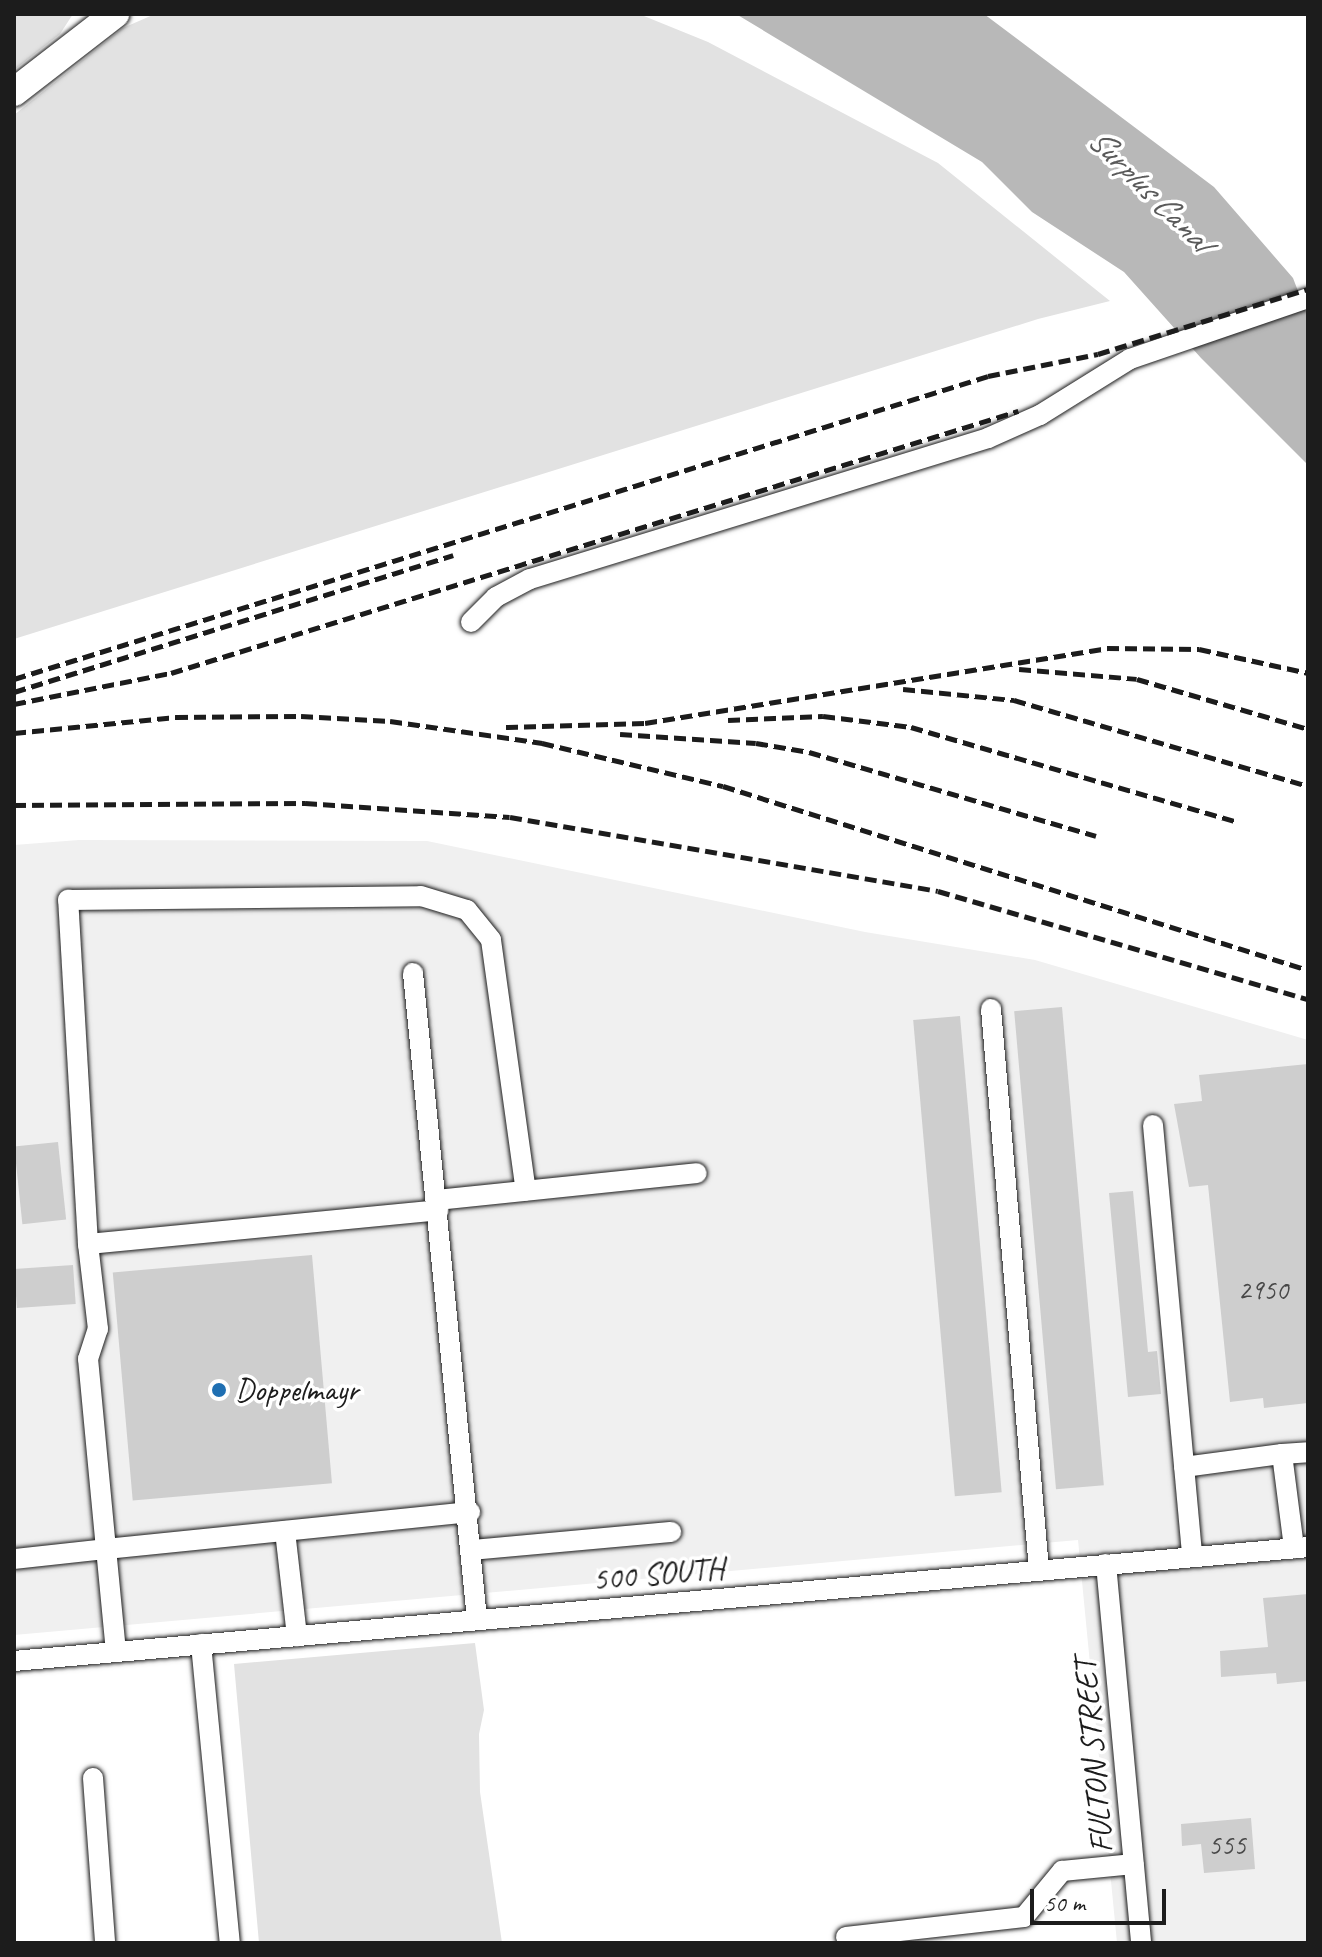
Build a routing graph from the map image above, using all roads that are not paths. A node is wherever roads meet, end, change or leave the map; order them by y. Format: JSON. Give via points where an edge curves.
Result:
{"nodes":[{"id":1,"x":115,"y":14,"type":"edge"},
{"id":2,"x":14,"y":92,"type":"edge"},
{"id":3,"x":1305,"y":299,"type":"edge"},
{"id":4,"x":471,"y":622,"type":"dead end"},
{"id":5,"x":413,"y":973,"type":"dead end"},
{"id":6,"x":991,"y":1009,"type":"dead end"},
{"id":7,"x":1153,"y":1125,"type":"dead end"},
{"id":8,"x":697,"y":1173,"type":"dead end"},
{"id":9,"x":526,"y":1191,"type":"junction"},
{"id":10,"x":437,"y":1205,"type":"junction"},
{"id":11,"x":88,"y":1244,"type":"junction"},
{"id":12,"x":1308,"y":1452,"type":"edge"},
{"id":13,"x":1282,"y":1454,"type":"junction"},
{"id":14,"x":1184,"y":1467,"type":"junction"},
{"id":15,"x":470,"y":1512,"type":"junction"},
{"id":16,"x":285,"y":1531,"type":"junction"},
{"id":17,"x":671,"y":1532,"type":"dead end"},
{"id":18,"x":1301,"y":1547,"type":"edge"},
{"id":19,"x":106,"y":1549,"type":"junction"},
{"id":20,"x":472,"y":1550,"type":"junction"},
{"id":21,"x":1192,"y":1556,"type":"junction"},
{"id":22,"x":14,"y":1559,"type":"edge"},
{"id":23,"x":1106,"y":1564,"type":"junction"},
{"id":24,"x":1039,"y":1570,"type":"junction"},
{"id":25,"x":477,"y":1620,"type":"junction"},
{"id":26,"x":297,"y":1636,"type":"junction"},
{"id":27,"x":201,"y":1644,"type":"junction"},
{"id":28,"x":116,"y":1652,"type":"junction"},
{"id":29,"x":14,"y":1661,"type":"edge"},
{"id":30,"x":93,"y":1778,"type":"dead end"},
{"id":31,"x":1134,"y":1864,"type":"junction"},
{"id":32,"x":846,"y":1937,"type":"dead end"},
{"id":33,"x":105,"y":1943,"type":"edge"},
{"id":34,"x":230,"y":1943,"type":"edge"},
{"id":35,"x":1141,"y":1943,"type":"edge"}],
"edges":[{"from":1,"to":2,"type":"highway"},
{"from":3,"to":4,"type":"street","via":[[1106,371],[1002,433],[530,579],[496,597]]},
{"from":5,"to":10,"type":"street"},
{"from":6,"to":24,"type":"street"},
{"from":7,"to":14,"type":"street"},
{"from":8,"to":9,"type":"street"},
{"from":9,"to":10,"type":"street"},
{"from":9,"to":11,"type":"street","via":[[491,940],[467,910],[421,896],[68,900]]},
{"from":10,"to":11,"type":"street"},
{"from":10,"to":15,"type":"street"},
{"from":11,"to":19,"type":"street","via":[[98,1329],[88,1359]]},
{"from":12,"to":13,"type":"street"},
{"from":13,"to":14,"type":"street"},
{"from":13,"to":18,"type":"street"},
{"from":14,"to":21,"type":"street"},
{"from":15,"to":16,"type":"street"},
{"from":15,"to":20,"type":"street"},
{"from":16,"to":19,"type":"street"},
{"from":16,"to":26,"type":"street"},
{"from":17,"to":20,"type":"street"},
{"from":18,"to":21,"type":"street","name":"500 SOUTH"},
{"from":19,"to":22,"type":"street"},
{"from":19,"to":28,"type":"street"},
{"from":20,"to":25,"type":"street"},
{"from":21,"to":23,"type":"street","name":"500 SOUTH"},
{"from":23,"to":24,"type":"street","name":"500 SOUTH"},
{"from":23,"to":31,"type":"street","name":"FULTON STREET"},
{"from":24,"to":25,"type":"street","name":"500 SOUTH"},
{"from":25,"to":26,"type":"street","name":"500 SOUTH"},
{"from":26,"to":27,"type":"street","name":"500 SOUTH"},
{"from":27,"to":28,"type":"street","name":"500 SOUTH"},
{"from":27,"to":34,"type":"street"},
{"from":28,"to":29,"type":"street","name":"500 SOUTH"},
{"from":30,"to":33,"type":"street"},
{"from":31,"to":32,"type":"street","via":[[1062,1871],[1024,1917]]},
{"from":31,"to":35,"type":"street","name":"FULTON STREET"}]}
